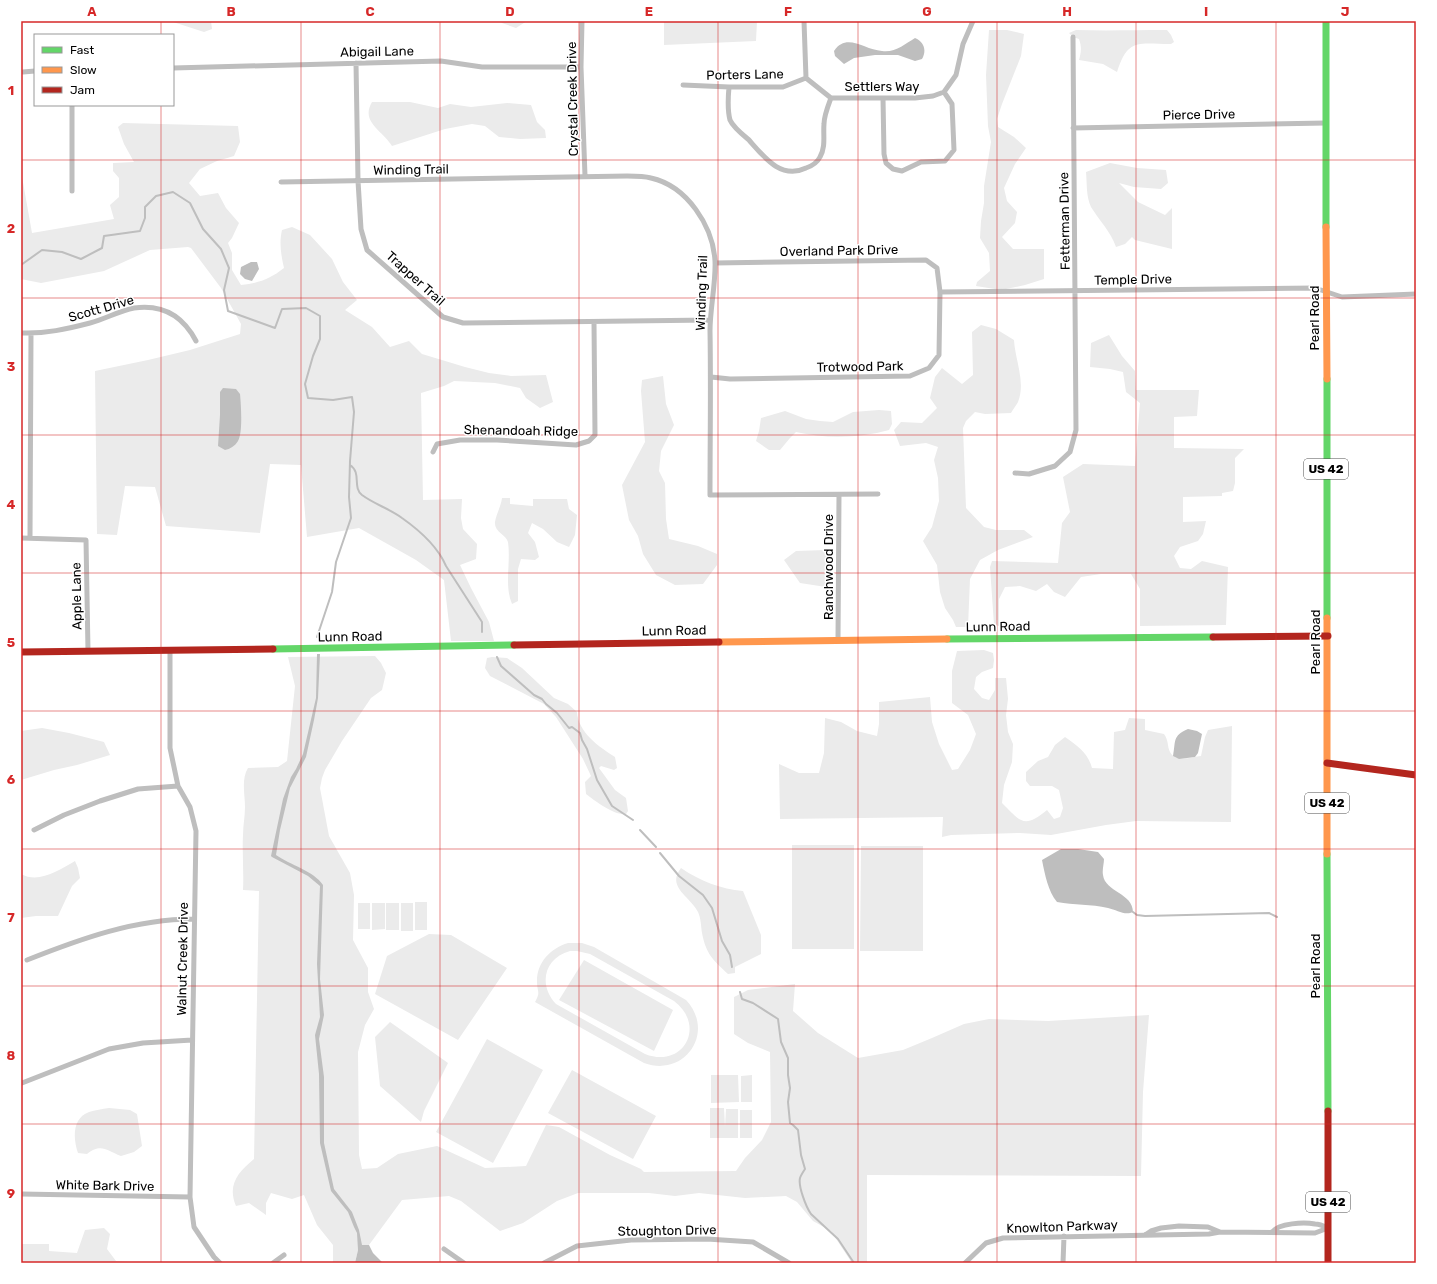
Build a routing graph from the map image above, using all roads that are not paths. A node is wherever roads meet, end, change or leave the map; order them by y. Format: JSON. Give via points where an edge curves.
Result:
{"nodes":[{"id":1,"x":582,"y":21,"type":"edge"},
{"id":2,"x":804,"y":21,"type":"edge"},
{"id":3,"x":973,"y":21,"type":"edge"},
{"id":4,"x":1326,"y":21,"type":"edge"},
{"id":5,"x":1073,"y":37,"type":"dead end"},
{"id":6,"x":356,"y":63,"type":"junction"},
{"id":7,"x":581,"y":67,"type":"junction"},
{"id":8,"x":174,"y":68,"type":"edge"},
{"id":9,"x":34,"y":71,"type":"edge"},
{"id":10,"x":23,"y":72,"type":"dead end"},
{"id":11,"x":806,"y":78,"type":"junction"},
{"id":12,"x":683,"y":85,"type":"dead end"},
{"id":13,"x":729,"y":87,"type":"junction"},
{"id":14,"x":944,"y":92,"type":"junction"},
{"id":15,"x":831,"y":98,"type":"junction"},
{"id":16,"x":883,"y":98,"type":"junction"},
{"id":17,"x":72,"y":106,"type":"edge"},
{"id":18,"x":1326,"y":123,"type":"junction"},
{"id":19,"x":1073,"y":128,"type":"junction"},
{"id":20,"x":585,"y":176,"type":"junction"},
{"id":21,"x":358,"y":181,"type":"junction"},
{"id":22,"x":281,"y":182,"type":"dead end"},
{"id":23,"x":72,"y":191,"type":"dead end"},
{"id":24,"x":715,"y":263,"type":"junction"},
{"id":25,"x":1076,"y":290,"type":"junction"},
{"id":26,"x":1326,"y":291,"type":"junction"},
{"id":27,"x":940,"y":292,"type":"junction"},
{"id":28,"x":1416,"y":294,"type":"edge"},
{"id":29,"x":710,"y":320,"type":"junction"},
{"id":30,"x":594,"y":322,"type":"junction"},
{"id":31,"x":21,"y":333,"type":"edge"},
{"id":32,"x":31,"y":334,"type":"junction"},
{"id":33,"x":196,"y":341,"type":"dead end"},
{"id":34,"x":711,"y":377,"type":"junction"},
{"id":35,"x":433,"y":452,"type":"dead end"},
{"id":36,"x":1015,"y":473,"type":"dead end"},
{"id":37,"x":878,"y":494,"type":"dead end"},
{"id":38,"x":839,"y":495,"type":"junction"},
{"id":39,"x":21,"y":538,"type":"edge"},
{"id":40,"x":30,"y":538,"type":"junction"},
{"id":41,"x":1328,"y":636,"type":"junction"},
{"id":42,"x":838,"y":640,"type":"junction"},
{"id":43,"x":170,"y":651,"type":"junction"},
{"id":44,"x":21,"y":652,"type":"edge"},
{"id":45,"x":88,"y":652,"type":"junction"},
{"id":46,"x":1327,"y":763,"type":"junction"},
{"id":47,"x":1416,"y":775,"type":"edge"},
{"id":48,"x":178,"y":786,"type":"junction"},
{"id":49,"x":34,"y":830,"type":"dead end"},
{"id":50,"x":193,"y":919,"type":"junction"},
{"id":51,"x":27,"y":960,"type":"dead end"},
{"id":52,"x":192,"y":1040,"type":"junction"},
{"id":53,"x":22,"y":1083,"type":"dead end"},
{"id":54,"x":21,"y":1194,"type":"edge"},
{"id":55,"x":190,"y":1197,"type":"junction"},
{"id":56,"x":1328,"y":1228,"type":"junction"},
{"id":57,"x":1220,"y":1232,"type":"junction"},
{"id":58,"x":1272,"y":1232,"type":"junction"},
{"id":59,"x":1144,"y":1235,"type":"junction"},
{"id":60,"x":1064,"y":1236,"type":"junction"},
{"id":61,"x":444,"y":1249,"type":"dead end"},
{"id":62,"x":284,"y":1255,"type":"dead end"},
{"id":63,"x":220,"y":1263,"type":"edge"},
{"id":64,"x":273,"y":1263,"type":"edge"},
{"id":65,"x":464,"y":1263,"type":"edge"},
{"id":66,"x":544,"y":1263,"type":"edge"},
{"id":67,"x":789,"y":1263,"type":"edge"},
{"id":68,"x":964,"y":1263,"type":"edge"},
{"id":69,"x":1063,"y":1263,"type":"edge"},
{"id":70,"x":1328,"y":1263,"type":"edge"}],
"edges":[{"from":1,"to":7,"type":"street","name":"Crystal Creek Drive"},
{"from":2,"to":11,"type":"street"},
{"from":3,"to":14,"type":"street","via":[[963,44],[956,75]]},
{"from":4,"to":18,"type":"street","name":"Pearl Road","number":"US 42"},
{"from":5,"to":19,"type":"street","name":"Fetterman Drive"},
{"from":6,"to":7,"type":"street","name":"Abigail Lane","via":[[441,61],[482,67]]},
{"from":6,"to":8,"type":"street","name":"Abigail Lane"},
{"from":6,"to":21,"type":"street","name":"Trapper Trail"},
{"from":7,"to":20,"type":"street","name":"Crystal Creek Drive"},
{"from":9,"to":10,"type":"street"},
{"from":11,"to":13,"type":"street","name":"Porters Lane","via":[[783,87]]},
{"from":11,"to":15,"type":"street","name":"Settlers Way"},
{"from":12,"to":13,"type":"street","name":"Porters Lane"},
{"from":13,"to":15,"type":"street","via":[[728,107],[731,122],[773,165],[793,172],[813,165],[820,158],[824,149],[824,124]]},
{"from":14,"to":16,"type":"street","name":"Settlers Way","via":[[915,98]]},
{"from":14,"to":16,"type":"street","via":[[952,104],[954,150],[945,161],[922,162],[902,171],[893,169],[886,163]]},
{"from":15,"to":16,"type":"street","name":"Settlers Way"},
{"from":17,"to":23,"type":"street"},
{"from":18,"to":19,"type":"street","name":"Pierce Drive"},
{"from":18,"to":26,"type":"street","name":"Pearl Road","number":"US 42"},
{"from":19,"to":25,"type":"street","name":"Fetterman Drive"},
{"from":20,"to":21,"type":"street","name":"Winding Trail"},
{"from":20,"to":24,"type":"street","name":"Winding Trail","via":[[651,178],[672,187],[686,198],[709,232],[714,246]]},
{"from":21,"to":22,"type":"street","name":"Winding Trail"},
{"from":21,"to":30,"type":"street","name":"Trapper Trail","via":[[361,229],[367,250],[443,317],[463,323]]},
{"from":24,"to":27,"type":"street","name":"Overland Park Drive","via":[[926,260],[937,268]]},
{"from":24,"to":29,"type":"street","name":"Winding Trail"},
{"from":25,"to":26,"type":"street","name":"Temple Drive","via":[[1315,288]]},
{"from":25,"to":27,"type":"street","name":"Temple Drive"},
{"from":25,"to":36,"type":"street","name":"Fetterman Drive","via":[[1076,430],[1070,452],[1055,466],[1029,474]]},
{"from":26,"to":28,"type":"street","name":"Temple Drive","via":[[1342,297]]},
{"from":26,"to":41,"type":"street","name":"Pearl Road","number":"US 42"},
{"from":27,"to":34,"type":"street","name":"Trotwood Park","via":[[939,356],[929,368],[910,376],[730,379]]},
{"from":29,"to":30,"type":"street","name":"Trapper Trail"},
{"from":29,"to":34,"type":"street","name":"Winding Trail"},
{"from":30,"to":35,"type":"street","name":"Shenandoah Ridge","via":[[595,435],[589,441],[576,445],[460,440],[437,444]]},
{"from":31,"to":32,"type":"street","name":"Scott Drive"},
{"from":32,"to":33,"type":"street","name":"Scott Drive","via":[[56,332],[92,323],[134,308],[154,308],[181,320],[190,329]]},
{"from":32,"to":40,"type":"street"},
{"from":34,"to":38,"type":"street","name":"Winding Trail","via":[[710,495]]},
{"from":37,"to":38,"type":"street","name":"Winding Trail"},
{"from":38,"to":42,"type":"street","name":"Ranchwood Drive"},
{"from":39,"to":40,"type":"street"},
{"from":40,"to":45,"type":"street","name":"Apple Lane","via":[[86,540]]},
{"from":41,"to":42,"type":"street","name":"Lunn Road"},
{"from":41,"to":46,"type":"street","name":"Pearl Road","number":"US 42"},
{"from":42,"to":43,"type":"street","name":"Lunn Road"},
{"from":43,"to":45,"type":"street","name":"Lunn Road"},
{"from":43,"to":48,"type":"street","name":"Walnut Creek Drive","via":[[170,748]]},
{"from":44,"to":45,"type":"street","name":"Lunn Road"},
{"from":46,"to":47,"type":"street"},
{"from":46,"to":56,"type":"street","name":"Pearl Road","number":"US 42"},
{"from":48,"to":49,"type":"street","via":[[138,789],[64,815]]},
{"from":48,"to":50,"type":"street","name":"Walnut Creek Drive","via":[[190,807],[196,831]]},
{"from":50,"to":51,"type":"street","via":[[153,923],[102,933]]},
{"from":50,"to":52,"type":"street","name":"Walnut Creek Drive"},
{"from":52,"to":53,"type":"street","via":[[143,1043],[110,1049]]},
{"from":52,"to":55,"type":"street","name":"Walnut Creek Drive"},
{"from":54,"to":55,"type":"street","name":"White Bark Drive"},
{"from":55,"to":63,"type":"street","name":"Walnut Creek Drive","via":[[194,1227]]},
{"from":56,"to":58,"type":"street","name":"Knowlton Parkway","via":[[1315,1233]]},
{"from":56,"to":58,"type":"street","name":"Knowlton Parkway","via":[[1315,1224],[1288,1224],[1275,1228]]},
{"from":56,"to":70,"type":"street","name":"Pearl Road","number":"US 42"},
{"from":57,"to":58,"type":"street","name":"Knowlton Parkway"},
{"from":57,"to":59,"type":"street","name":"Knowlton Parkway"},
{"from":57,"to":59,"type":"street","name":"Knowlton Parkway","via":[[1208,1227],[1177,1226],[1156,1229]]},
{"from":59,"to":60,"type":"street","name":"Knowlton Parkway"},
{"from":60,"to":68,"type":"street","name":"Knowlton Parkway","via":[[1003,1238],[986,1243]]},
{"from":60,"to":69,"type":"street"},
{"from":61,"to":65,"type":"street"},
{"from":62,"to":64,"type":"street"},
{"from":66,"to":67,"type":"street","name":"Stoughton Drive","via":[[577,1246],[631,1240],[707,1239],[753,1242]]}]}
